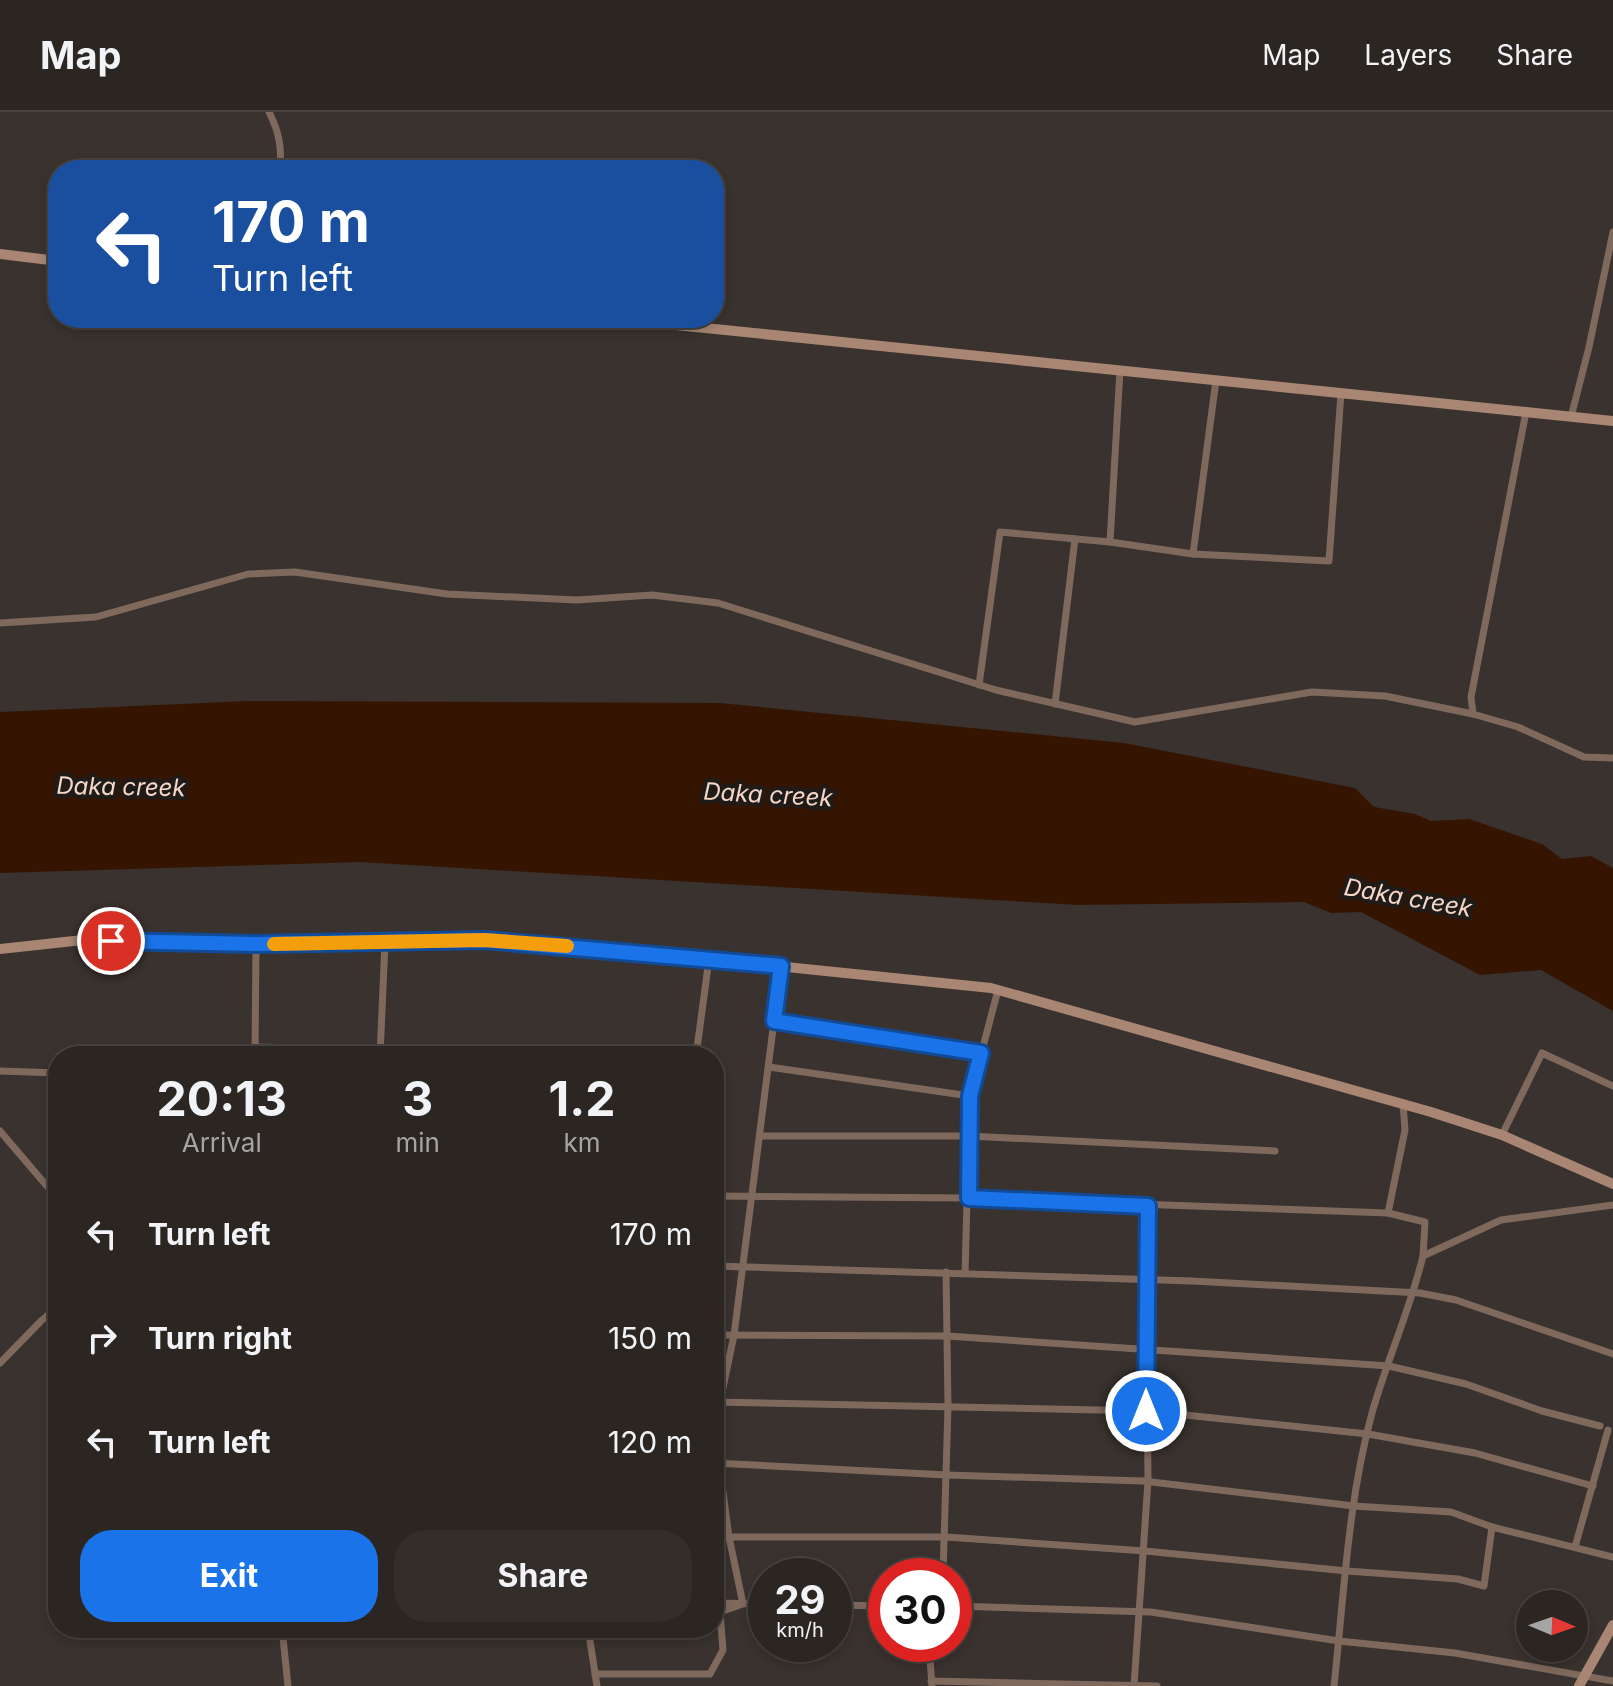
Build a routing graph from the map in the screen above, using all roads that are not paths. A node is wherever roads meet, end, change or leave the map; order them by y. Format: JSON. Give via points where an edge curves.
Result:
{"nodes":[{"id":1,"x":269,"y":112,"type":"edge"},
{"id":2,"x":281,"y":160,"type":"edge"},
{"id":3,"x":1613,"y":232,"type":"edge"},
{"id":4,"x":0,"y":254,"type":"edge"},
{"id":5,"x":48,"y":260,"type":"edge"},
{"id":6,"x":706,"y":328,"type":"edge"},
{"id":7,"x":1120,"y":370,"type":"junction"},
{"id":8,"x":1216,"y":380,"type":"junction"},
{"id":9,"x":1341,"y":393,"type":"junction"},
{"id":10,"x":1526,"y":412,"type":"junction"},
{"id":11,"x":1571,"y":417,"type":"junction"},
{"id":12,"x":1613,"y":421,"type":"edge"},
{"id":13,"x":1075,"y":539,"type":"junction"},
{"id":14,"x":1110,"y":542,"type":"junction"},
{"id":15,"x":1193,"y":554,"type":"junction"},
{"id":16,"x":0,"y":623,"type":"edge"},
{"id":17,"x":979,"y":685,"type":"junction"},
{"id":18,"x":1055,"y":704,"type":"junction"},
{"id":19,"x":1473,"y":714,"type":"junction"},
{"id":20,"x":1613,"y":758,"type":"edge"},
{"id":21,"x":385,"y":942,"type":"junction"},
{"id":22,"x":256,"y":944,"type":"junction"},
{"id":23,"x":0,"y":949,"type":"edge"},
{"id":24,"x":709,"y":959,"type":"junction"},
{"id":25,"x":781,"y":966,"type":"junction"},
{"id":26,"x":998,"y":990,"type":"junction"},
{"id":27,"x":774,"y":1021,"type":"junction"},
{"id":28,"x":256,"y":1046,"type":"edge"},
{"id":29,"x":380,"y":1046,"type":"edge"},
{"id":30,"x":697,"y":1046,"type":"edge"},
{"id":31,"x":981,"y":1053,"type":"junction"},
{"id":32,"x":769,"y":1067,"type":"junction"},
{"id":33,"x":0,"y":1071,"type":"edge"},
{"id":34,"x":48,"y":1073,"type":"edge"},
{"id":35,"x":1613,"y":1086,"type":"edge"},
{"id":36,"x":970,"y":1096,"type":"junction"},
{"id":37,"x":1403,"y":1104,"type":"junction"},
{"id":38,"x":0,"y":1131,"type":"edge"},
{"id":39,"x":1502,"y":1135,"type":"junction"},
{"id":40,"x":760,"y":1136,"type":"junction"},
{"id":41,"x":969,"y":1136,"type":"junction"},
{"id":42,"x":1275,"y":1151,"type":"dead end"},
{"id":43,"x":1613,"y":1184,"type":"edge"},
{"id":44,"x":48,"y":1187,"type":"edge"},
{"id":45,"x":724,"y":1197,"type":"edge"},
{"id":46,"x":752,"y":1198,"type":"junction"},
{"id":47,"x":969,"y":1198,"type":"junction"},
{"id":48,"x":1613,"y":1205,"type":"edge"},
{"id":49,"x":1148,"y":1206,"type":"junction"},
{"id":50,"x":1388,"y":1213,"type":"junction"},
{"id":51,"x":1423,"y":1256,"type":"junction"},
{"id":52,"x":724,"y":1266,"type":"edge"},
{"id":53,"x":743,"y":1267,"type":"junction"},
{"id":54,"x":946,"y":1272,"type":"junction"},
{"id":55,"x":965,"y":1273,"type":"junction"},
{"id":56,"x":1146,"y":1279,"type":"junction"},
{"id":57,"x":1414,"y":1292,"type":"junction"},
{"id":58,"x":48,"y":1315,"type":"edge"},
{"id":59,"x":724,"y":1335,"type":"edge"},
{"id":60,"x":734,"y":1335,"type":"junction"},
{"id":61,"x":947,"y":1336,"type":"junction"},
{"id":62,"x":1146,"y":1350,"type":"junction"},
{"id":63,"x":1613,"y":1354,"type":"edge"},
{"id":64,"x":0,"y":1363,"type":"edge"},
{"id":65,"x":1389,"y":1366,"type":"junction"},
{"id":66,"x":724,"y":1374,"type":"edge"},
{"id":67,"x":724,"y":1402,"type":"edge"},
{"id":68,"x":948,"y":1406,"type":"junction"},
{"id":69,"x":1146,"y":1411,"type":"junction"},
{"id":70,"x":1368,"y":1434,"type":"junction"},
{"id":71,"x":724,"y":1463,"type":"edge"},
{"id":72,"x":947,"y":1475,"type":"junction"},
{"id":73,"x":1148,"y":1481,"type":"junction"},
{"id":74,"x":1593,"y":1486,"type":"junction"},
{"id":75,"x":1354,"y":1506,"type":"junction"},
{"id":76,"x":724,"y":1509,"type":"edge"},
{"id":77,"x":1492,"y":1527,"type":"junction"},
{"id":78,"x":729,"y":1537,"type":"junction"},
{"id":79,"x":946,"y":1537,"type":"junction"},
{"id":80,"x":1575,"y":1547,"type":"junction"},
{"id":81,"x":1145,"y":1551,"type":"junction"},
{"id":82,"x":1613,"y":1557,"type":"edge"},
{"id":83,"x":944,"y":1558,"type":"edge"},
{"id":84,"x":1347,"y":1571,"type":"junction"},
{"id":85,"x":724,"y":1603,"type":"edge"},
{"id":86,"x":743,"y":1604,"type":"junction"},
{"id":87,"x":748,"y":1604,"type":"edge"},
{"id":88,"x":972,"y":1607,"type":"edge"},
{"id":89,"x":724,"y":1611,"type":"edge"},
{"id":90,"x":1141,"y":1612,"type":"junction"},
{"id":91,"x":1613,"y":1625,"type":"edge"},
{"id":92,"x":283,"y":1638,"type":"edge"},
{"id":93,"x":590,"y":1638,"type":"edge"},
{"id":94,"x":722,"y":1638,"type":"edge"},
{"id":95,"x":1339,"y":1641,"type":"junction"},
{"id":96,"x":930,"y":1662,"type":"edge"},
{"id":97,"x":595,"y":1674,"type":"junction"},
{"id":98,"x":1585,"y":1675,"type":"junction"},
{"id":99,"x":1613,"y":1681,"type":"edge"},
{"id":100,"x":932,"y":1684,"type":"edge"},
{"id":101,"x":1134,"y":1685,"type":"edge"},
{"id":102,"x":288,"y":1686,"type":"edge"},
{"id":103,"x":597,"y":1686,"type":"edge"},
{"id":104,"x":1157,"y":1686,"type":"edge"},
{"id":105,"x":1334,"y":1686,"type":"edge"},
{"id":106,"x":1579,"y":1686,"type":"edge"}],
"edges":[{"from":1,"to":2,"type":"street","via":[[279,132]]},
{"from":3,"to":11,"type":"street"},
{"from":4,"to":5,"type":"street"},
{"from":6,"to":7,"type":"street"},
{"from":7,"to":8,"type":"street"},
{"from":7,"to":14,"type":"street"},
{"from":8,"to":9,"type":"street"},
{"from":8,"to":15,"type":"street"},
{"from":9,"to":10,"type":"street"},
{"from":9,"to":15,"type":"street","via":[[1329,561]]},
{"from":10,"to":11,"type":"street"},
{"from":10,"to":19,"type":"street","via":[[1471,697]]},
{"from":11,"to":12,"type":"street"},
{"from":13,"to":14,"type":"street"},
{"from":13,"to":17,"type":"street","via":[[1000,532]]},
{"from":13,"to":18,"type":"street"},
{"from":14,"to":15,"type":"street"},
{"from":16,"to":17,"type":"street","via":[[96,617],[248,574],[295,572],[447,594],[577,600],[652,595],[718,603]]},
{"from":17,"to":18,"type":"street"},
{"from":18,"to":19,"type":"street","via":[[1135,722],[1312,692],[1385,696]]},
{"from":19,"to":20,"type":"street","via":[[1518,727],[1584,757]]},
{"from":21,"to":22,"type":"street"},
{"from":21,"to":24,"type":"street","via":[[484,940]]},
{"from":21,"to":29,"type":"street"},
{"from":22,"to":23,"type":"street","via":[[83,940]]},
{"from":22,"to":28,"type":"street"},
{"from":24,"to":25,"type":"street"},
{"from":24,"to":30,"type":"street"},
{"from":25,"to":26,"type":"street"},
{"from":25,"to":27,"type":"street"},
{"from":26,"to":31,"type":"street"},
{"from":26,"to":37,"type":"street"},
{"from":27,"to":31,"type":"street"},
{"from":27,"to":32,"type":"street"},
{"from":31,"to":36,"type":"street"},
{"from":32,"to":36,"type":"street"},
{"from":32,"to":40,"type":"street"},
{"from":33,"to":34,"type":"street"},
{"from":35,"to":39,"type":"street","via":[[1542,1053]]},
{"from":36,"to":41,"type":"street"},
{"from":37,"to":39,"type":"street"},
{"from":37,"to":50,"type":"street","via":[[1405,1130]]},
{"from":38,"to":44,"type":"street"},
{"from":39,"to":43,"type":"street"},
{"from":40,"to":41,"type":"street"},
{"from":40,"to":46,"type":"street"},
{"from":41,"to":42,"type":"street"},
{"from":41,"to":47,"type":"street"},
{"from":45,"to":46,"type":"street"},
{"from":46,"to":47,"type":"street"},
{"from":46,"to":53,"type":"street"},
{"from":47,"to":49,"type":"street"},
{"from":47,"to":55,"type":"street"},
{"from":48,"to":51,"type":"street","via":[[1501,1220]]},
{"from":49,"to":50,"type":"street"},
{"from":49,"to":56,"type":"street"},
{"from":50,"to":51,"type":"street","via":[[1425,1222]]},
{"from":51,"to":57,"type":"street"},
{"from":52,"to":53,"type":"street"},
{"from":53,"to":54,"type":"street"},
{"from":53,"to":60,"type":"street"},
{"from":54,"to":55,"type":"street"},
{"from":54,"to":61,"type":"street"},
{"from":55,"to":56,"type":"street"},
{"from":56,"to":57,"type":"street"},
{"from":56,"to":62,"type":"street"},
{"from":57,"to":63,"type":"street","via":[[1456,1300]]},
{"from":57,"to":65,"type":"street"},
{"from":58,"to":64,"type":"street"},
{"from":59,"to":60,"type":"street"},
{"from":60,"to":61,"type":"street"},
{"from":60,"to":66,"type":"street"},
{"from":61,"to":62,"type":"street"},
{"from":61,"to":68,"type":"street"},
{"from":62,"to":65,"type":"street"},
{"from":62,"to":69,"type":"street"},
{"from":65,"to":70,"type":"street"},
{"from":65,"to":74,"type":"street","via":[[1466,1384],[1604,1428]]},
{"from":67,"to":68,"type":"street"},
{"from":68,"to":69,"type":"street"},
{"from":68,"to":72,"type":"street"},
{"from":69,"to":70,"type":"street"},
{"from":69,"to":73,"type":"street"},
{"from":70,"to":74,"type":"street","via":[[1475,1453]]},
{"from":70,"to":75,"type":"street"},
{"from":71,"to":72,"type":"street"},
{"from":72,"to":73,"type":"street"},
{"from":72,"to":79,"type":"street"},
{"from":73,"to":75,"type":"street"},
{"from":73,"to":81,"type":"street"},
{"from":74,"to":80,"type":"street"},
{"from":75,"to":77,"type":"street","via":[[1451,1512]]},
{"from":75,"to":84,"type":"street"},
{"from":76,"to":78,"type":"street"},
{"from":77,"to":80,"type":"street"},
{"from":77,"to":84,"type":"street","via":[[1484,1586],[1458,1579]]},
{"from":78,"to":79,"type":"street"},
{"from":78,"to":86,"type":"street"},
{"from":79,"to":81,"type":"street"},
{"from":79,"to":83,"type":"street"},
{"from":80,"to":82,"type":"street"},
{"from":81,"to":84,"type":"street"},
{"from":81,"to":90,"type":"street"},
{"from":84,"to":95,"type":"street"},
{"from":85,"to":86,"type":"street"},
{"from":86,"to":87,"type":"street"},
{"from":86,"to":89,"type":"street"},
{"from":88,"to":90,"type":"street"},
{"from":90,"to":95,"type":"street"},
{"from":90,"to":101,"type":"street"},
{"from":91,"to":98,"type":"street"},
{"from":92,"to":102,"type":"street"},
{"from":93,"to":97,"type":"street"},
{"from":94,"to":97,"type":"street","via":[[723,1650],[710,1674]]},
{"from":95,"to":98,"type":"street"},
{"from":95,"to":105,"type":"street"},
{"from":96,"to":100,"type":"street"},
{"from":97,"to":103,"type":"street"},
{"from":98,"to":99,"type":"street"},
{"from":98,"to":106,"type":"street"},
{"from":100,"to":101,"type":"street"},
{"from":101,"to":104,"type":"street"}]}
